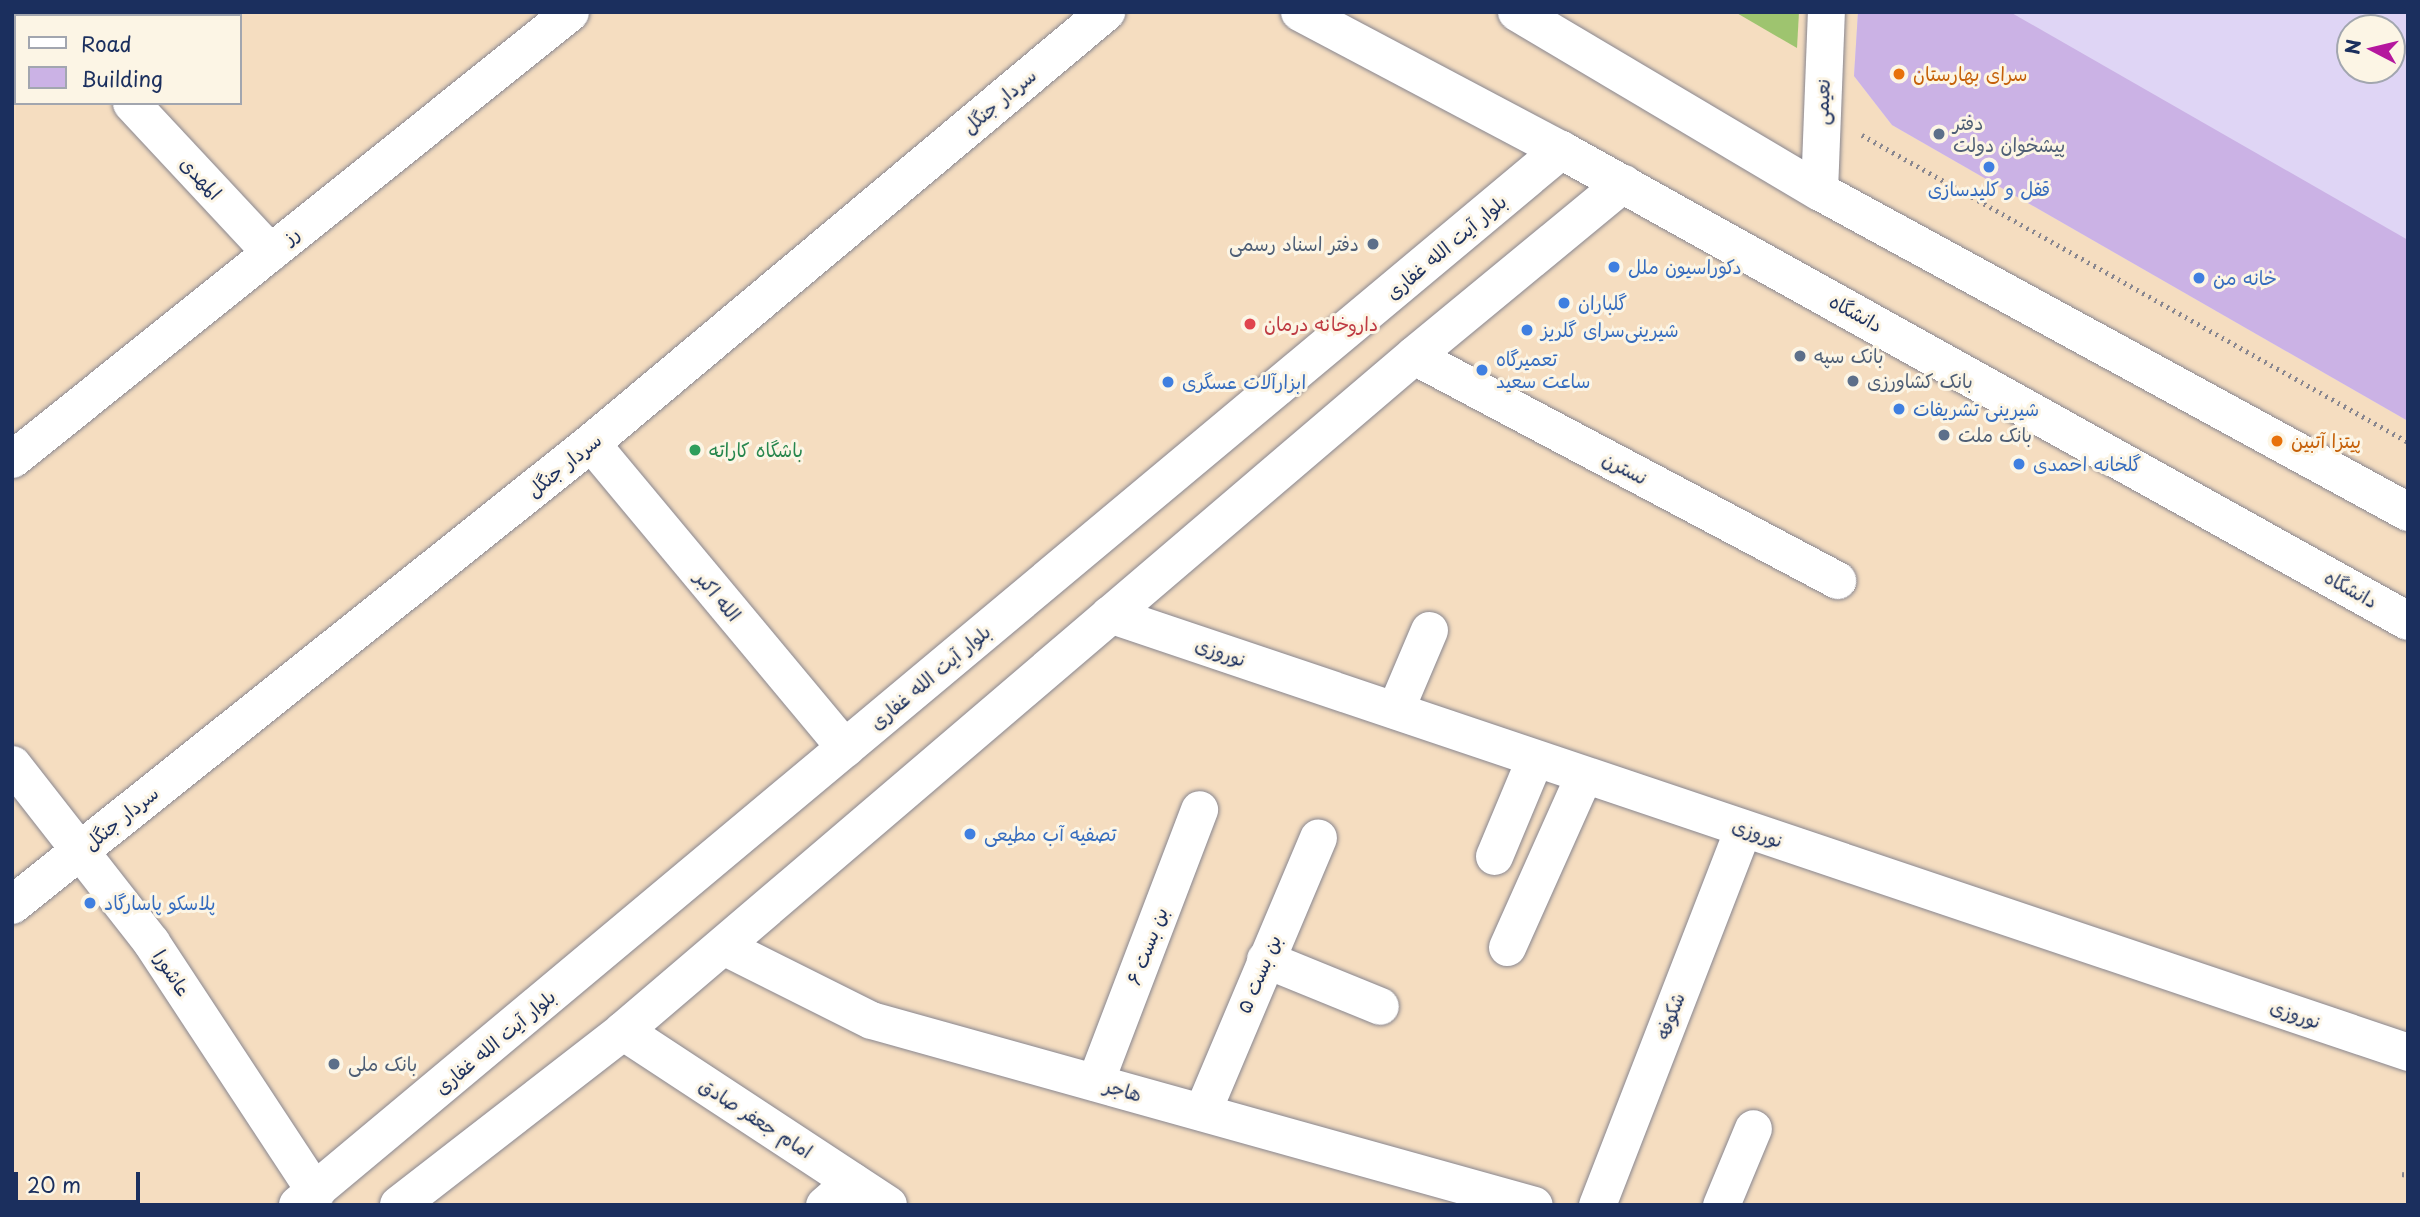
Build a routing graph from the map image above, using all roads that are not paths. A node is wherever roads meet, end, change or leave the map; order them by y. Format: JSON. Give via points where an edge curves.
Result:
{"nodes":[{"id":1,"x":570,"y":12,"type":"edge"},
{"id":2,"x":1105,"y":12,"type":"edge"},
{"id":3,"x":1300,"y":12,"type":"edge"},
{"id":4,"x":1517,"y":12,"type":"edge"},
{"id":5,"x":1826,"y":12,"type":"edge"},
{"id":6,"x":133,"y":105,"type":"edge"},
{"id":7,"x":1561,"y":150,"type":"junction"},
{"id":8,"x":1623,"y":184,"type":"junction"},
{"id":9,"x":1819,"y":191,"type":"junction"},
{"id":10,"x":270,"y":252,"type":"junction"},
{"id":11,"x":1414,"y":356,"type":"junction"},
{"id":12,"x":591,"y":443,"type":"junction"},
{"id":13,"x":12,"y":459,"type":"edge"},
{"id":14,"x":2408,"y":512,"type":"edge"},
{"id":15,"x":1837,"y":580,"type":"dead end"},
{"id":16,"x":1109,"y":614,"type":"junction"},
{"id":17,"x":2408,"y":621,"type":"edge"},
{"id":18,"x":1429,"y":630,"type":"dead end"},
{"id":19,"x":1395,"y":710,"type":"junction"},
{"id":20,"x":845,"y":748,"type":"junction"},
{"id":21,"x":1535,"y":758,"type":"junction"},
{"id":22,"x":12,"y":764,"type":"edge"},
{"id":23,"x":1584,"y":775,"type":"junction"},
{"id":24,"x":1199,"y":809,"type":"dead end"},
{"id":25,"x":1743,"y":828,"type":"junction"},
{"id":26,"x":1318,"y":837,"type":"dead end"},
{"id":27,"x":82,"y":850,"type":"junction"},
{"id":28,"x":1494,"y":856,"type":"dead end"},
{"id":29,"x":12,"y":905,"type":"edge"},
{"id":30,"x":723,"y":946,"type":"junction"},
{"id":31,"x":1507,"y":947,"type":"dead end"},
{"id":32,"x":1265,"y":959,"type":"junction"},
{"id":33,"x":1380,"y":1006,"type":"dead end"},
{"id":34,"x":623,"y":1031,"type":"junction"},
{"id":35,"x":2408,"y":1052,"type":"edge"},
{"id":36,"x":1095,"y":1082,"type":"junction"},
{"id":37,"x":1202,"y":1112,"type":"junction"},
{"id":38,"x":1753,"y":1128,"type":"dead end"},
{"id":39,"x":838,"y":1193,"type":"edge"},
{"id":40,"x":312,"y":1201,"type":"edge"},
{"id":41,"x":399,"y":1205,"type":"edge"},
{"id":42,"x":888,"y":1205,"type":"edge"},
{"id":43,"x":1534,"y":1205,"type":"edge"},
{"id":44,"x":1597,"y":1205,"type":"edge"},
{"id":45,"x":1721,"y":1205,"type":"edge"}],
"edges":[{"from":1,"to":10,"type":"street","name":"رز"},
{"from":2,"to":12,"type":"main road","name":"سردار جنگل"},
{"from":3,"to":7,"type":"main road","name":"دانشگاه"},
{"from":4,"to":9,"type":"main road"},
{"from":5,"to":9,"type":"street","name":"نعیمی"},
{"from":6,"to":10,"type":"street","name":"المهدی"},
{"from":7,"to":8,"type":"main road","name":"دانشگاه"},
{"from":7,"to":20,"type":"main road","name":"بلوار آیت الله غفاری"},
{"from":8,"to":11,"type":"main road"},
{"from":8,"to":17,"type":"main road","name":"دانشگاه"},
{"from":9,"to":14,"type":"main road"},
{"from":10,"to":13,"type":"street","name":"رز"},
{"from":11,"to":15,"type":"street","name":"نسترن"},
{"from":11,"to":16,"type":"main road"},
{"from":12,"to":20,"type":"street","name":"الله اکبر"},
{"from":12,"to":27,"type":"main road","name":"سردار جنگل"},
{"from":16,"to":19,"type":"street","name":"نوروزی"},
{"from":16,"to":30,"type":"main road"},
{"from":18,"to":19,"type":"street"},
{"from":19,"to":21,"type":"street","name":"نوروزی"},
{"from":20,"to":40,"type":"main road","name":"بلوار آیت الله غفاری"},
{"from":21,"to":23,"type":"street","name":"نوروزی"},
{"from":21,"to":28,"type":"street"},
{"from":22,"to":27,"type":"street","name":"عاشورا"},
{"from":23,"to":25,"type":"street","name":"نوروزی"},
{"from":23,"to":31,"type":"street"},
{"from":24,"to":36,"type":"street","name":"بن بست ۶"},
{"from":25,"to":35,"type":"street","name":"نوروزی"},
{"from":25,"to":44,"type":"street","name":"شکوفه"},
{"from":26,"to":32,"type":"street","name":"بن بست ۵"},
{"from":27,"to":29,"type":"main road","name":"سردار جنگل"},
{"from":27,"to":40,"type":"street","name":"عاشورا","via":[[151,942]]},
{"from":30,"to":34,"type":"main road"},
{"from":30,"to":36,"type":"street","name":"هاجر","via":[[872,1020]]},
{"from":32,"to":33,"type":"street"},
{"from":32,"to":37,"type":"street","name":"بن بست ۵"},
{"from":34,"to":39,"type":"main road","name":"امام جعفر صادق"},
{"from":34,"to":41,"type":"main road"},
{"from":36,"to":37,"type":"street","name":"هاجر"},
{"from":37,"to":43,"type":"street","name":"هاجر"},
{"from":38,"to":45,"type":"street"},
{"from":39,"to":42,"type":"main road","name":"امام جعفر صادق"}]}
